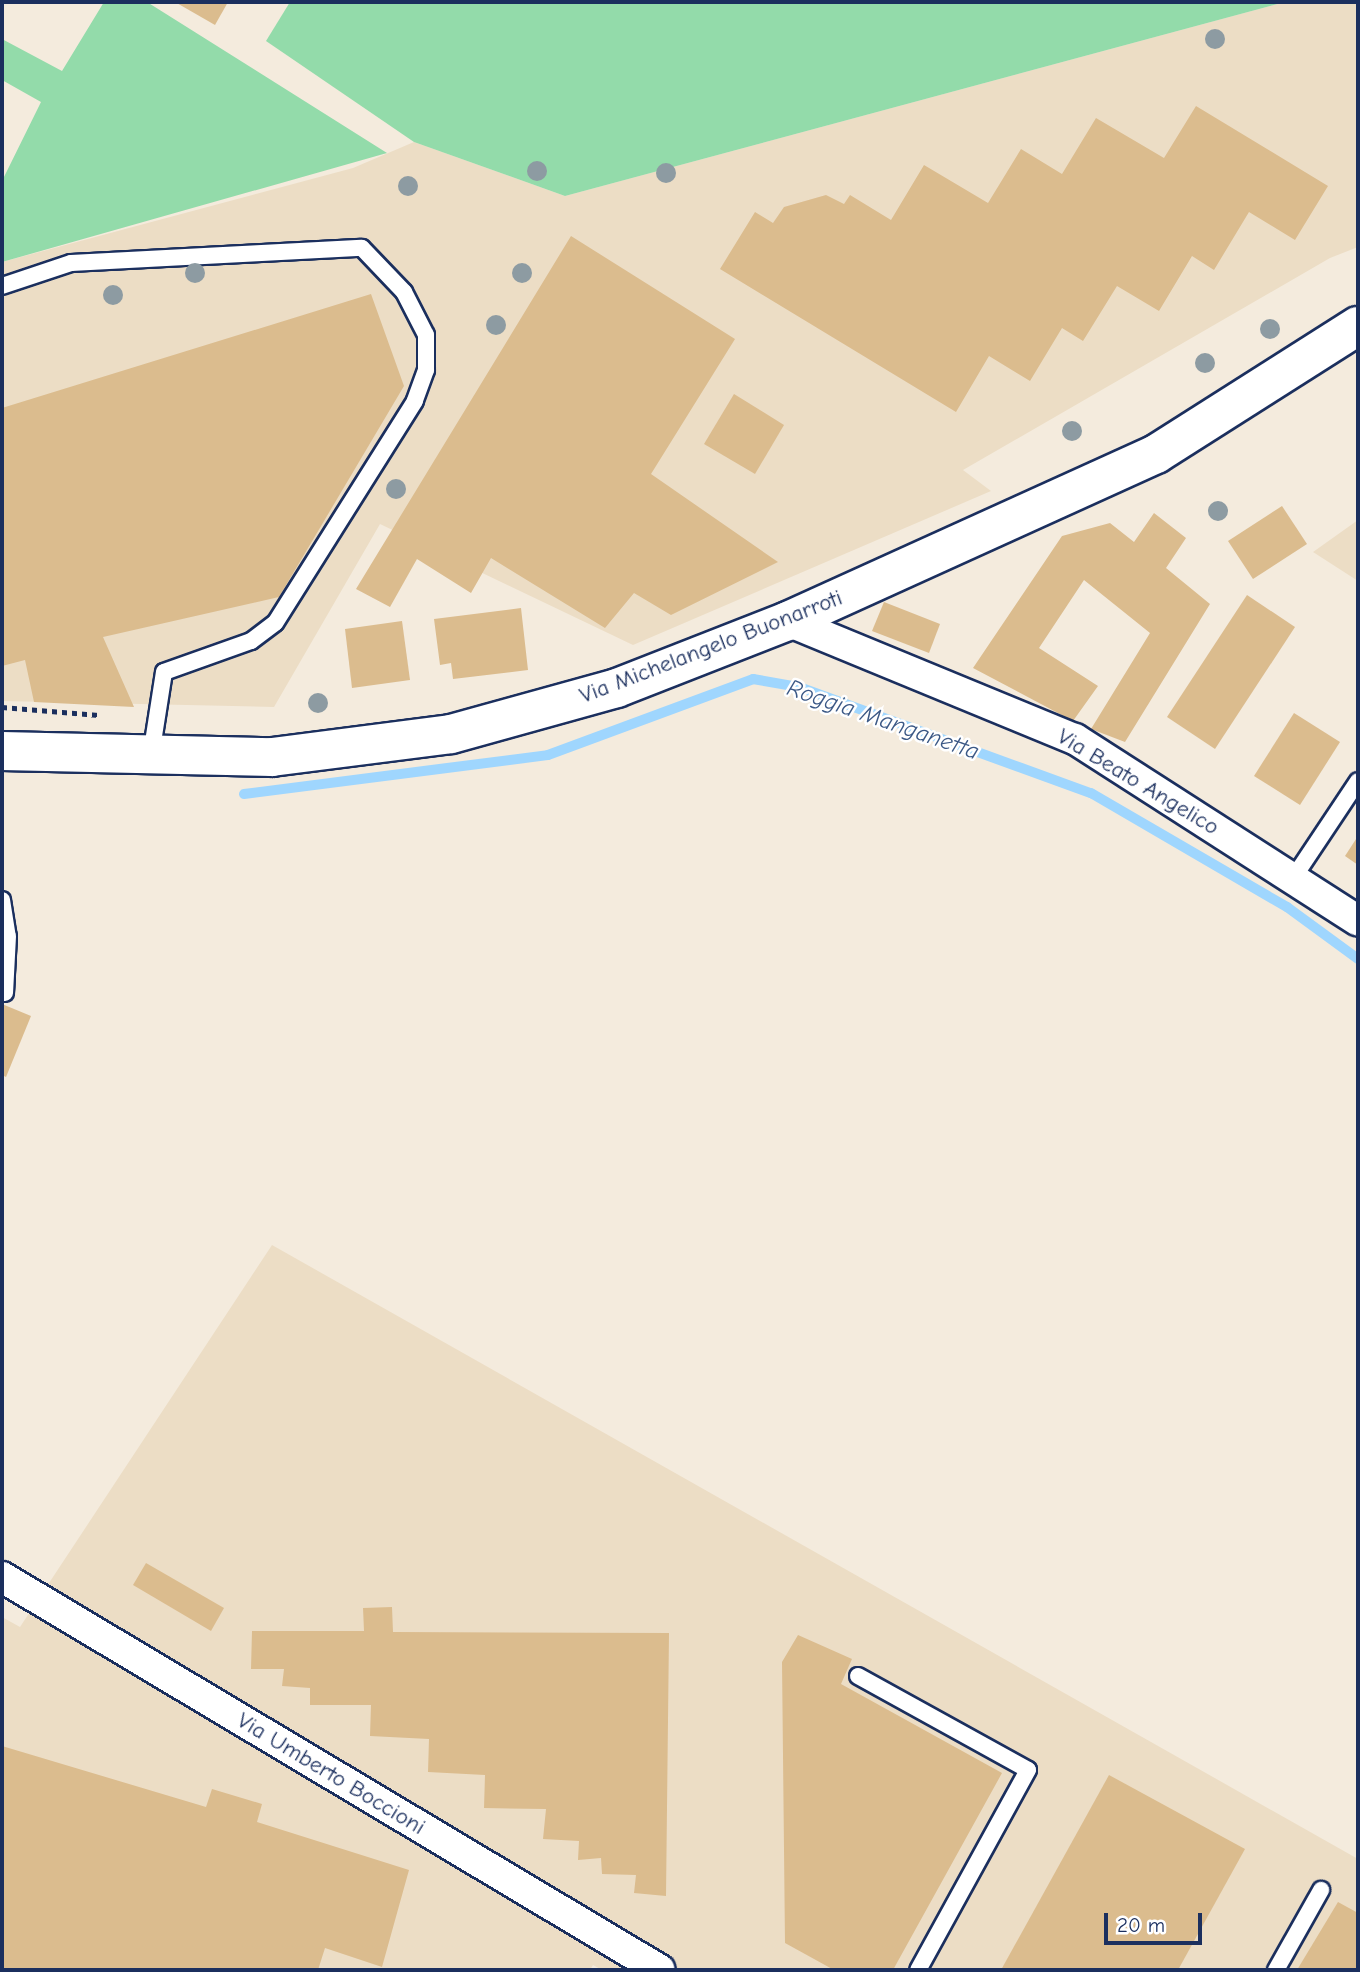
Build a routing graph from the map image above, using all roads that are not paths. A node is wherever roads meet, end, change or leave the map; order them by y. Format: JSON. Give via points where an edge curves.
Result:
{"nodes":[{"id":1,"x":2,"y":286,"type":"edge"},
{"id":2,"x":1358,"y":326,"type":"edge"},
{"id":3,"x":788,"y":621,"type":"junction"},
{"id":4,"x":152,"y":741,"type":"junction"},
{"id":5,"x":2,"y":751,"type":"edge"},
{"id":6,"x":1358,"y":781,"type":"edge"},
{"id":7,"x":1294,"y":877,"type":"junction"},
{"id":8,"x":3,"y":910,"type":"edge"},
{"id":9,"x":1358,"y":921,"type":"edge"},
{"id":10,"x":5,"y":993,"type":"dead end"},
{"id":11,"x":2,"y":1577,"type":"edge"},
{"id":12,"x":858,"y":1676,"type":"dead end"},
{"id":13,"x":1321,"y":1890,"type":"dead end"},
{"id":14,"x":660,"y":1970,"type":"edge"},
{"id":15,"x":918,"y":1970,"type":"edge"},
{"id":16,"x":1276,"y":1970,"type":"edge"}],
"edges":[{"from":1,"to":4,"type":"lane","via":[[71,263],[362,248],[404,292],[426,335],[426,370],[415,401],[275,623],[251,641],[171,665],[159,686]]},
{"from":2,"to":3,"type":"street","name":"Via Michelangelo Buonarroti","via":[[1156,454]]},
{"from":3,"to":4,"type":"street","name":"Via Michelangelo Buonarroti","via":[[617,688],[451,734],[272,757]]},
{"from":3,"to":7,"type":"street","name":"Via Beato Angelico","via":[[1075,739]]},
{"from":4,"to":5,"type":"street","name":"Via Michelangelo Buonarroti"},
{"from":6,"to":7,"type":"lane"},
{"from":7,"to":9,"type":"street","name":"Via Beato Angelico"},
{"from":8,"to":10,"type":"lane"},
{"from":11,"to":14,"type":"street","name":"Via Umberto Boccioni"},
{"from":12,"to":15,"type":"lane","via":[[1028,1770]]},
{"from":13,"to":16,"type":"lane"}]}
